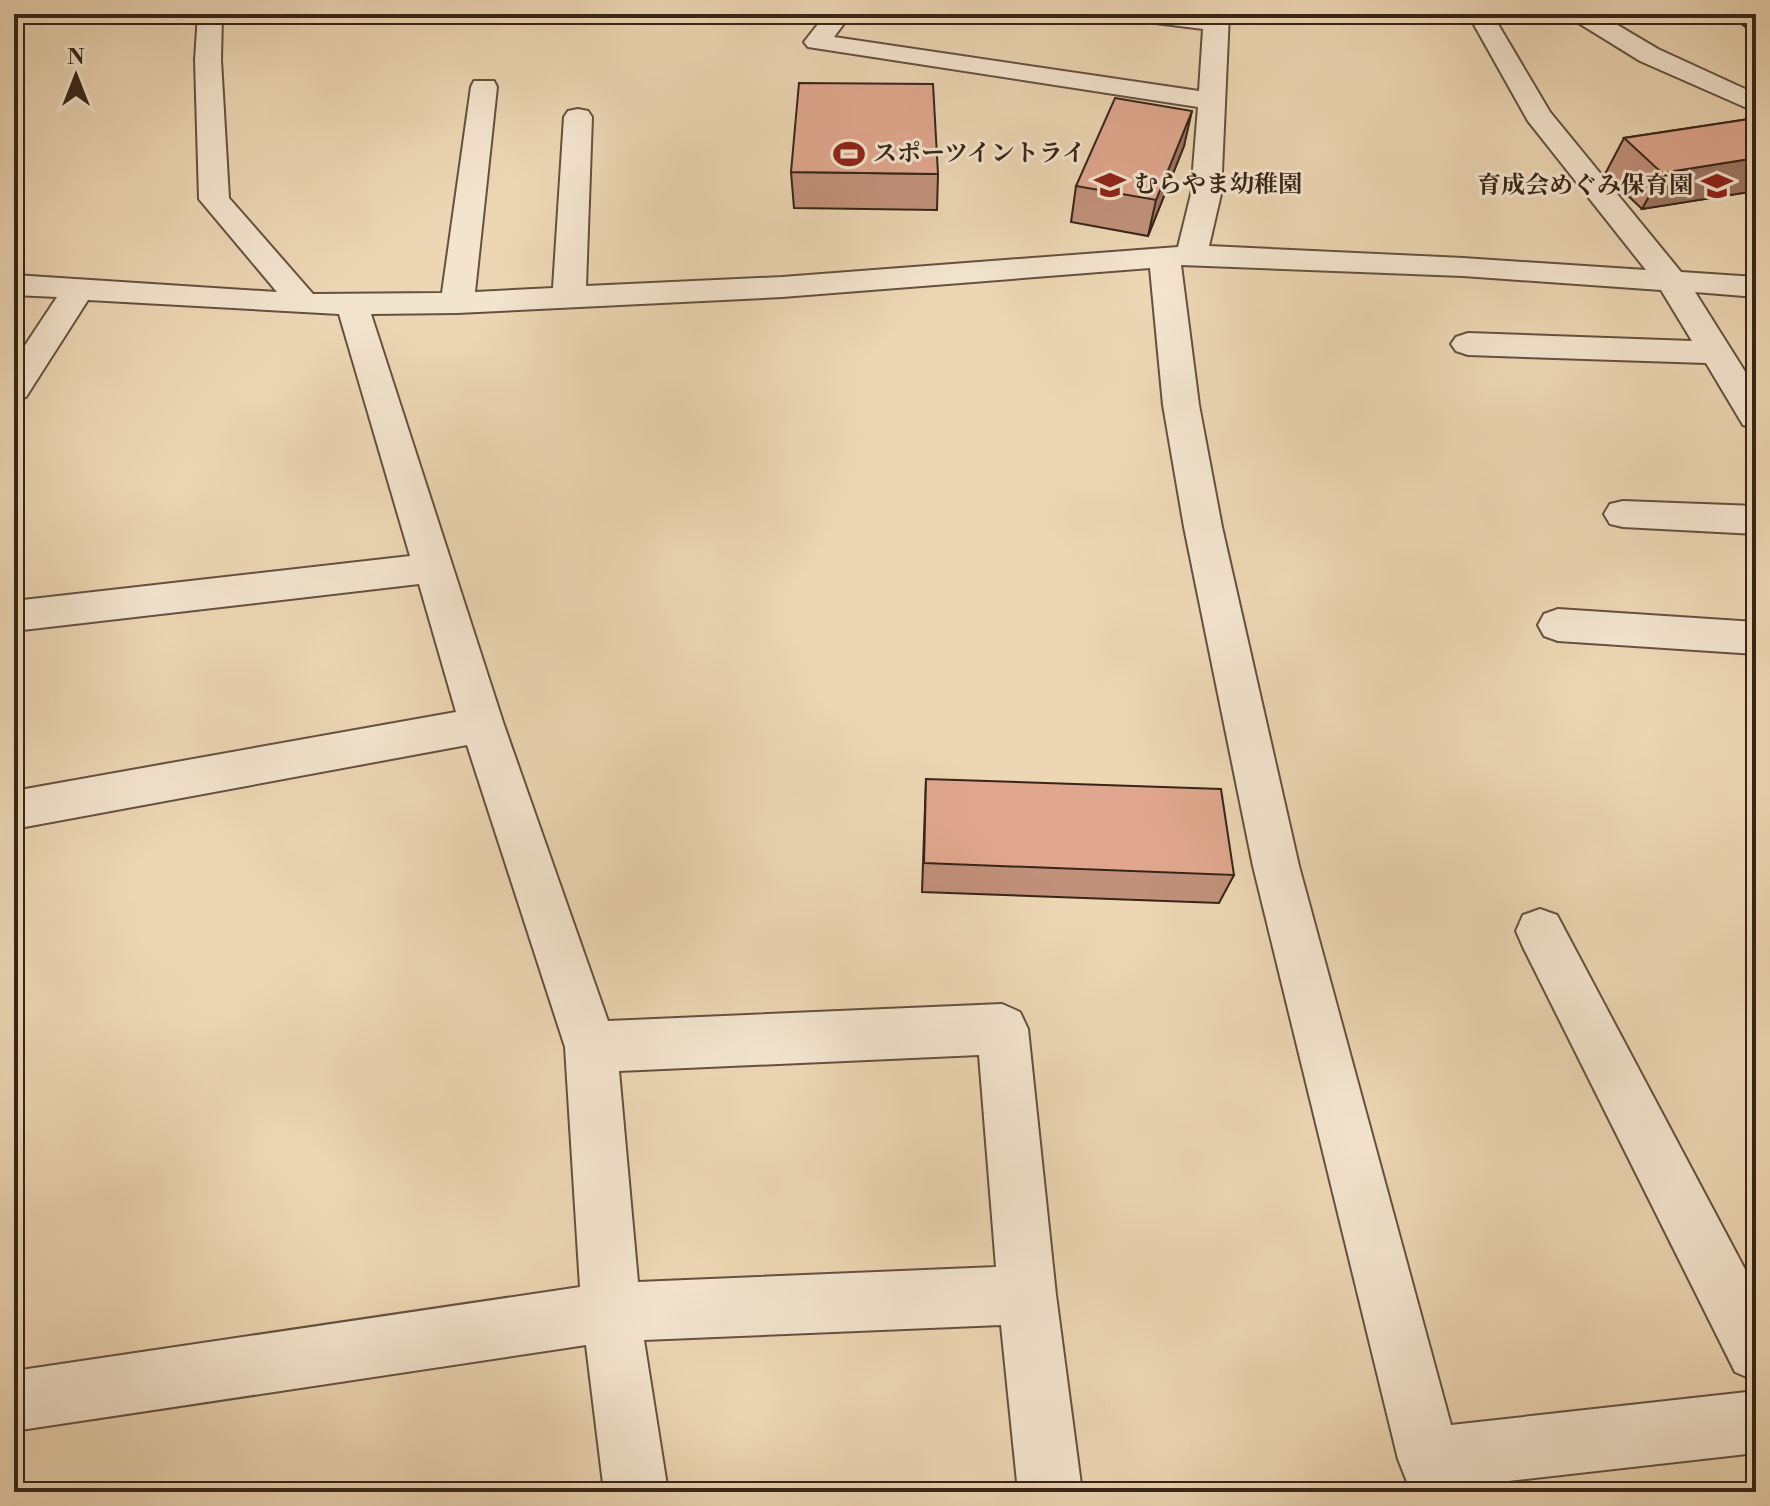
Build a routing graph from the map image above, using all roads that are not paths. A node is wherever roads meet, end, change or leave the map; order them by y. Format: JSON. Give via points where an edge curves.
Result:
{"nodes":[{"id":1,"x":210,"y":14,"type":"edge"},
{"id":2,"x":839,"y":14,"type":"edge"},
{"id":3,"x":1140,"y":14,"type":"edge"},
{"id":4,"x":1480,"y":14,"type":"edge"},
{"id":5,"x":1581,"y":14,"type":"edge"},
{"id":6,"x":1216,"y":19,"type":"edge"},
{"id":7,"x":484,"y":87,"type":"dead end"},
{"id":8,"x":1212,"y":101,"type":"junction"},
{"id":9,"x":1756,"y":104,"type":"edge"},
{"id":10,"x":578,"y":117,"type":"dead end"},
{"id":11,"x":1178,"y":255,"type":"junction"},
{"id":12,"x":1672,"y":282,"type":"junction"},
{"id":13,"x":14,"y":285,"type":"edge"},
{"id":14,"x":1756,"y":287,"type":"edge"},
{"id":15,"x":78,"y":290,"type":"junction"},
{"id":16,"x":569,"y":297,"type":"junction"},
{"id":17,"x":457,"y":303,"type":"junction"},
{"id":18,"x":304,"y":304,"type":"junction"},
{"id":19,"x":352,"y":304,"type":"junction"},
{"id":20,"x":1468,"y":344,"type":"dead end"},
{"id":21,"x":1717,"y":353,"type":"junction"},
{"id":22,"x":14,"y":389,"type":"edge"},
{"id":23,"x":1756,"y":417,"type":"edge"},
{"id":24,"x":1623,"y":514,"type":"dead end"},
{"id":25,"x":1756,"y":520,"type":"edge"},
{"id":26,"x":434,"y":568,"type":"junction"},
{"id":27,"x":14,"y":616,"type":"edge"},
{"id":28,"x":1558,"y":625,"type":"dead end"},
{"id":29,"x":1756,"y":638,"type":"edge"},
{"id":30,"x":482,"y":725,"type":"junction"},
{"id":31,"x":14,"y":810,"type":"edge"},
{"id":32,"x":1540,"y":931,"type":"dead end"},
{"id":33,"x":591,"y":1047,"type":"junction"},
{"id":34,"x":1027,"y":1295,"type":"junction"},
{"id":35,"x":611,"y":1312,"type":"junction"},
{"id":36,"x":1756,"y":1351,"type":"edge"},
{"id":37,"x":14,"y":1401,"type":"edge"},
{"id":38,"x":1756,"y":1422,"type":"edge"},
{"id":39,"x":1436,"y":1476,"type":"edge"},
{"id":40,"x":636,"y":1492,"type":"edge"},
{"id":41,"x":1050,"y":1492,"type":"edge"}],
"edges":[{"from":1,"to":18,"type":"street","via":[[214,199]]},
{"from":2,"to":8,"type":"street","via":[[817,42]]},
{"from":3,"to":6,"type":"street"},
{"from":4,"to":12,"type":"street","via":[[1538,115]]},
{"from":5,"to":9,"type":"street","via":[[1649,55]]},
{"from":6,"to":8,"type":"street"},
{"from":7,"to":17,"type":"street"},
{"from":8,"to":11,"type":"street","via":[[1206,194]]},
{"from":10,"to":16,"type":"street"},
{"from":11,"to":12,"type":"street"},
{"from":11,"to":16,"type":"street","via":[[782,287]]},
{"from":11,"to":39,"type":"street","via":[[1189,450],[1272,850]]},
{"from":12,"to":14,"type":"street"},
{"from":12,"to":21,"type":"street"},
{"from":13,"to":15,"type":"street"},
{"from":15,"to":18,"type":"street"},
{"from":15,"to":22,"type":"street"},
{"from":16,"to":17,"type":"street"},
{"from":17,"to":19,"type":"street"},
{"from":18,"to":19,"type":"street"},
{"from":19,"to":26,"type":"street"},
{"from":20,"to":21,"type":"street"},
{"from":21,"to":23,"type":"street"},
{"from":24,"to":25,"type":"street"},
{"from":26,"to":27,"type":"street"},
{"from":26,"to":30,"type":"street"},
{"from":28,"to":29,"type":"street"},
{"from":30,"to":31,"type":"street"},
{"from":30,"to":33,"type":"street"},
{"from":32,"to":36,"type":"street"},
{"from":33,"to":34,"type":"street","via":[[1002,1029]]},
{"from":33,"to":35,"type":"street"},
{"from":34,"to":35,"type":"street"},
{"from":34,"to":41,"type":"street"},
{"from":35,"to":37,"type":"street"},
{"from":35,"to":40,"type":"street"},
{"from":38,"to":39,"type":"street"}]}
